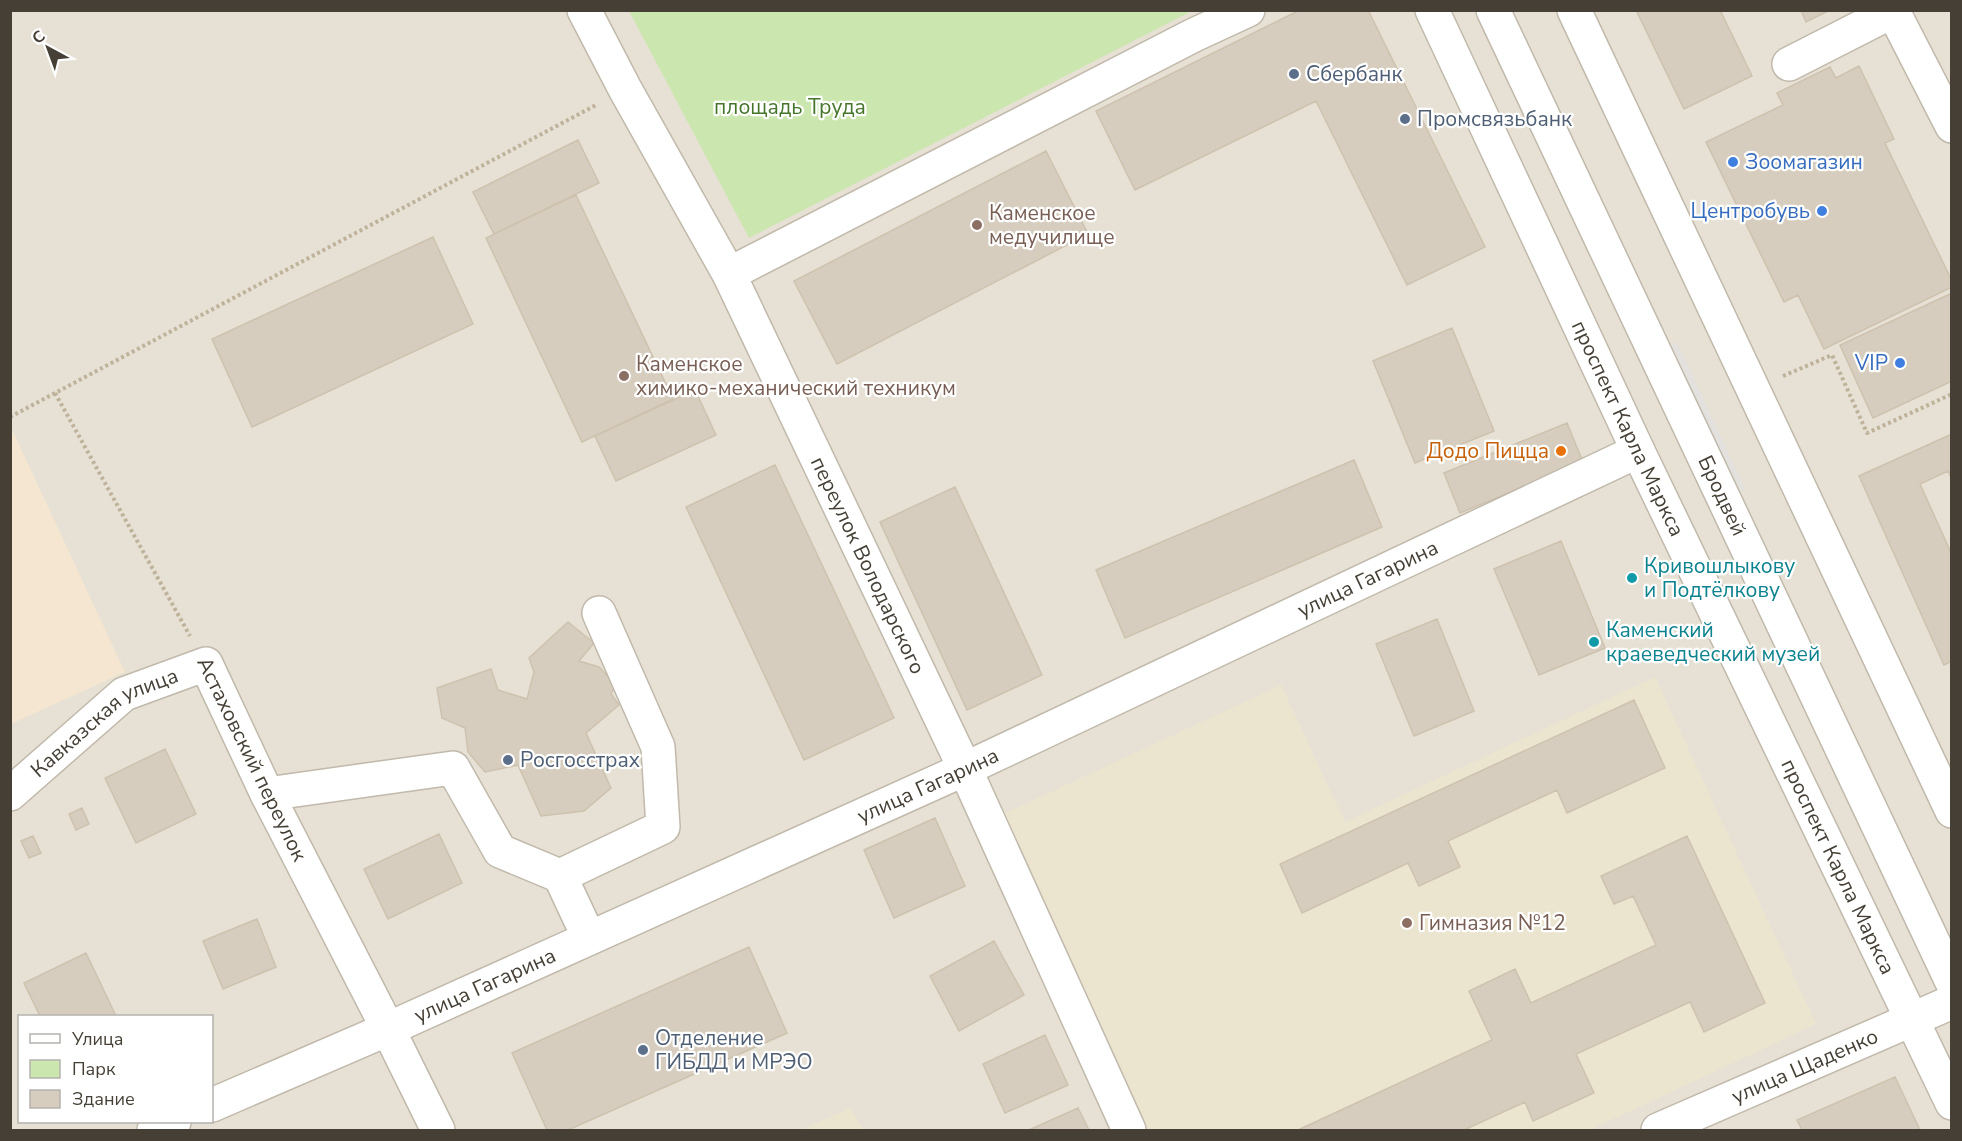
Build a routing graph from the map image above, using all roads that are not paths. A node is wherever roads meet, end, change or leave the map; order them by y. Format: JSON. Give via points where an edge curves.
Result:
{"nodes":[{"id":1,"x":584,"y":10,"type":"edge"},
{"id":2,"x":1248,"y":10,"type":"edge"},
{"id":3,"x":1432,"y":10,"type":"edge"},
{"id":4,"x":1493,"y":10,"type":"edge"},
{"id":5,"x":1574,"y":10,"type":"edge"},
{"id":6,"x":1789,"y":64,"type":"dead end"},
{"id":7,"x":1952,"y":126,"type":"edge"},
{"id":8,"x":729,"y":274,"type":"junction"},
{"id":9,"x":1638,"y":451,"type":"junction"},
{"id":10,"x":599,"y":614,"type":"dead end"},
{"id":11,"x":206,"y":664,"type":"joint"},
{"id":12,"x":965,"y":769,"type":"junction"},
{"id":13,"x":10,"y":794,"type":"edge"},
{"id":14,"x":267,"y":794,"type":"junction"},
{"id":15,"x":1952,"y":811,"type":"edge"},
{"id":16,"x":560,"y":876,"type":"junction"},
{"id":17,"x":589,"y":938,"type":"junction"},
{"id":18,"x":1952,"y":982,"type":"edge"},
{"id":19,"x":1952,"y":1002,"type":"edge"},
{"id":20,"x":1911,"y":1019,"type":"junction"},
{"id":21,"x":388,"y":1029,"type":"junction"},
{"id":22,"x":1952,"y":1103,"type":"edge"},
{"id":23,"x":213,"y":1105,"type":"edge"},
{"id":24,"x":172,"y":1123,"type":"edge"},
{"id":25,"x":153,"y":1131,"type":"edge"},
{"id":26,"x":438,"y":1131,"type":"edge"},
{"id":27,"x":1129,"y":1131,"type":"edge"},
{"id":28,"x":1658,"y":1131,"type":"edge"}],
"edges":[{"from":1,"to":8,"type":"street","name":"переулок Володарского"},
{"from":2,"to":8,"type":"street"},
{"from":3,"to":9,"type":"street","name":"проспект Карла Маркса"},
{"from":4,"to":18,"type":"street","name":"Бродвей"},
{"from":5,"to":15,"type":"street"},
{"from":6,"to":7,"type":"street","via":[[1893,11]]},
{"from":8,"to":12,"type":"street","name":"переулок Володарского"},
{"from":9,"to":12,"type":"street","name":"улица Гагарина"},
{"from":9,"to":20,"type":"street","name":"проспект Карла Маркса"},
{"from":10,"to":16,"type":"street","via":[[658,747],[663,827]]},
{"from":11,"to":13,"type":"street","name":"Кавказская улица","via":[[124,694]]},
{"from":11,"to":14,"type":"street","name":"Астаховский переулок"},
{"from":12,"to":17,"type":"street","name":"улица Гагарина"},
{"from":12,"to":27,"type":"street","name":"переулок Володарского"},
{"from":14,"to":16,"type":"street","via":[[453,768],[500,850]]},
{"from":14,"to":21,"type":"street","name":"Астаховский переулок"},
{"from":16,"to":17,"type":"street"},
{"from":17,"to":21,"type":"street","name":"улица Гагарина"},
{"from":19,"to":20,"type":"street","name":"улица Щаденко"},
{"from":20,"to":22,"type":"street","name":"проспект Карла Маркса"},
{"from":20,"to":28,"type":"street","name":"улица Щаденко"},
{"from":21,"to":23,"type":"street","name":"улица Гагарина"},
{"from":21,"to":26,"type":"street","name":"Астаховский переулок"},
{"from":24,"to":25,"type":"street"}]}
